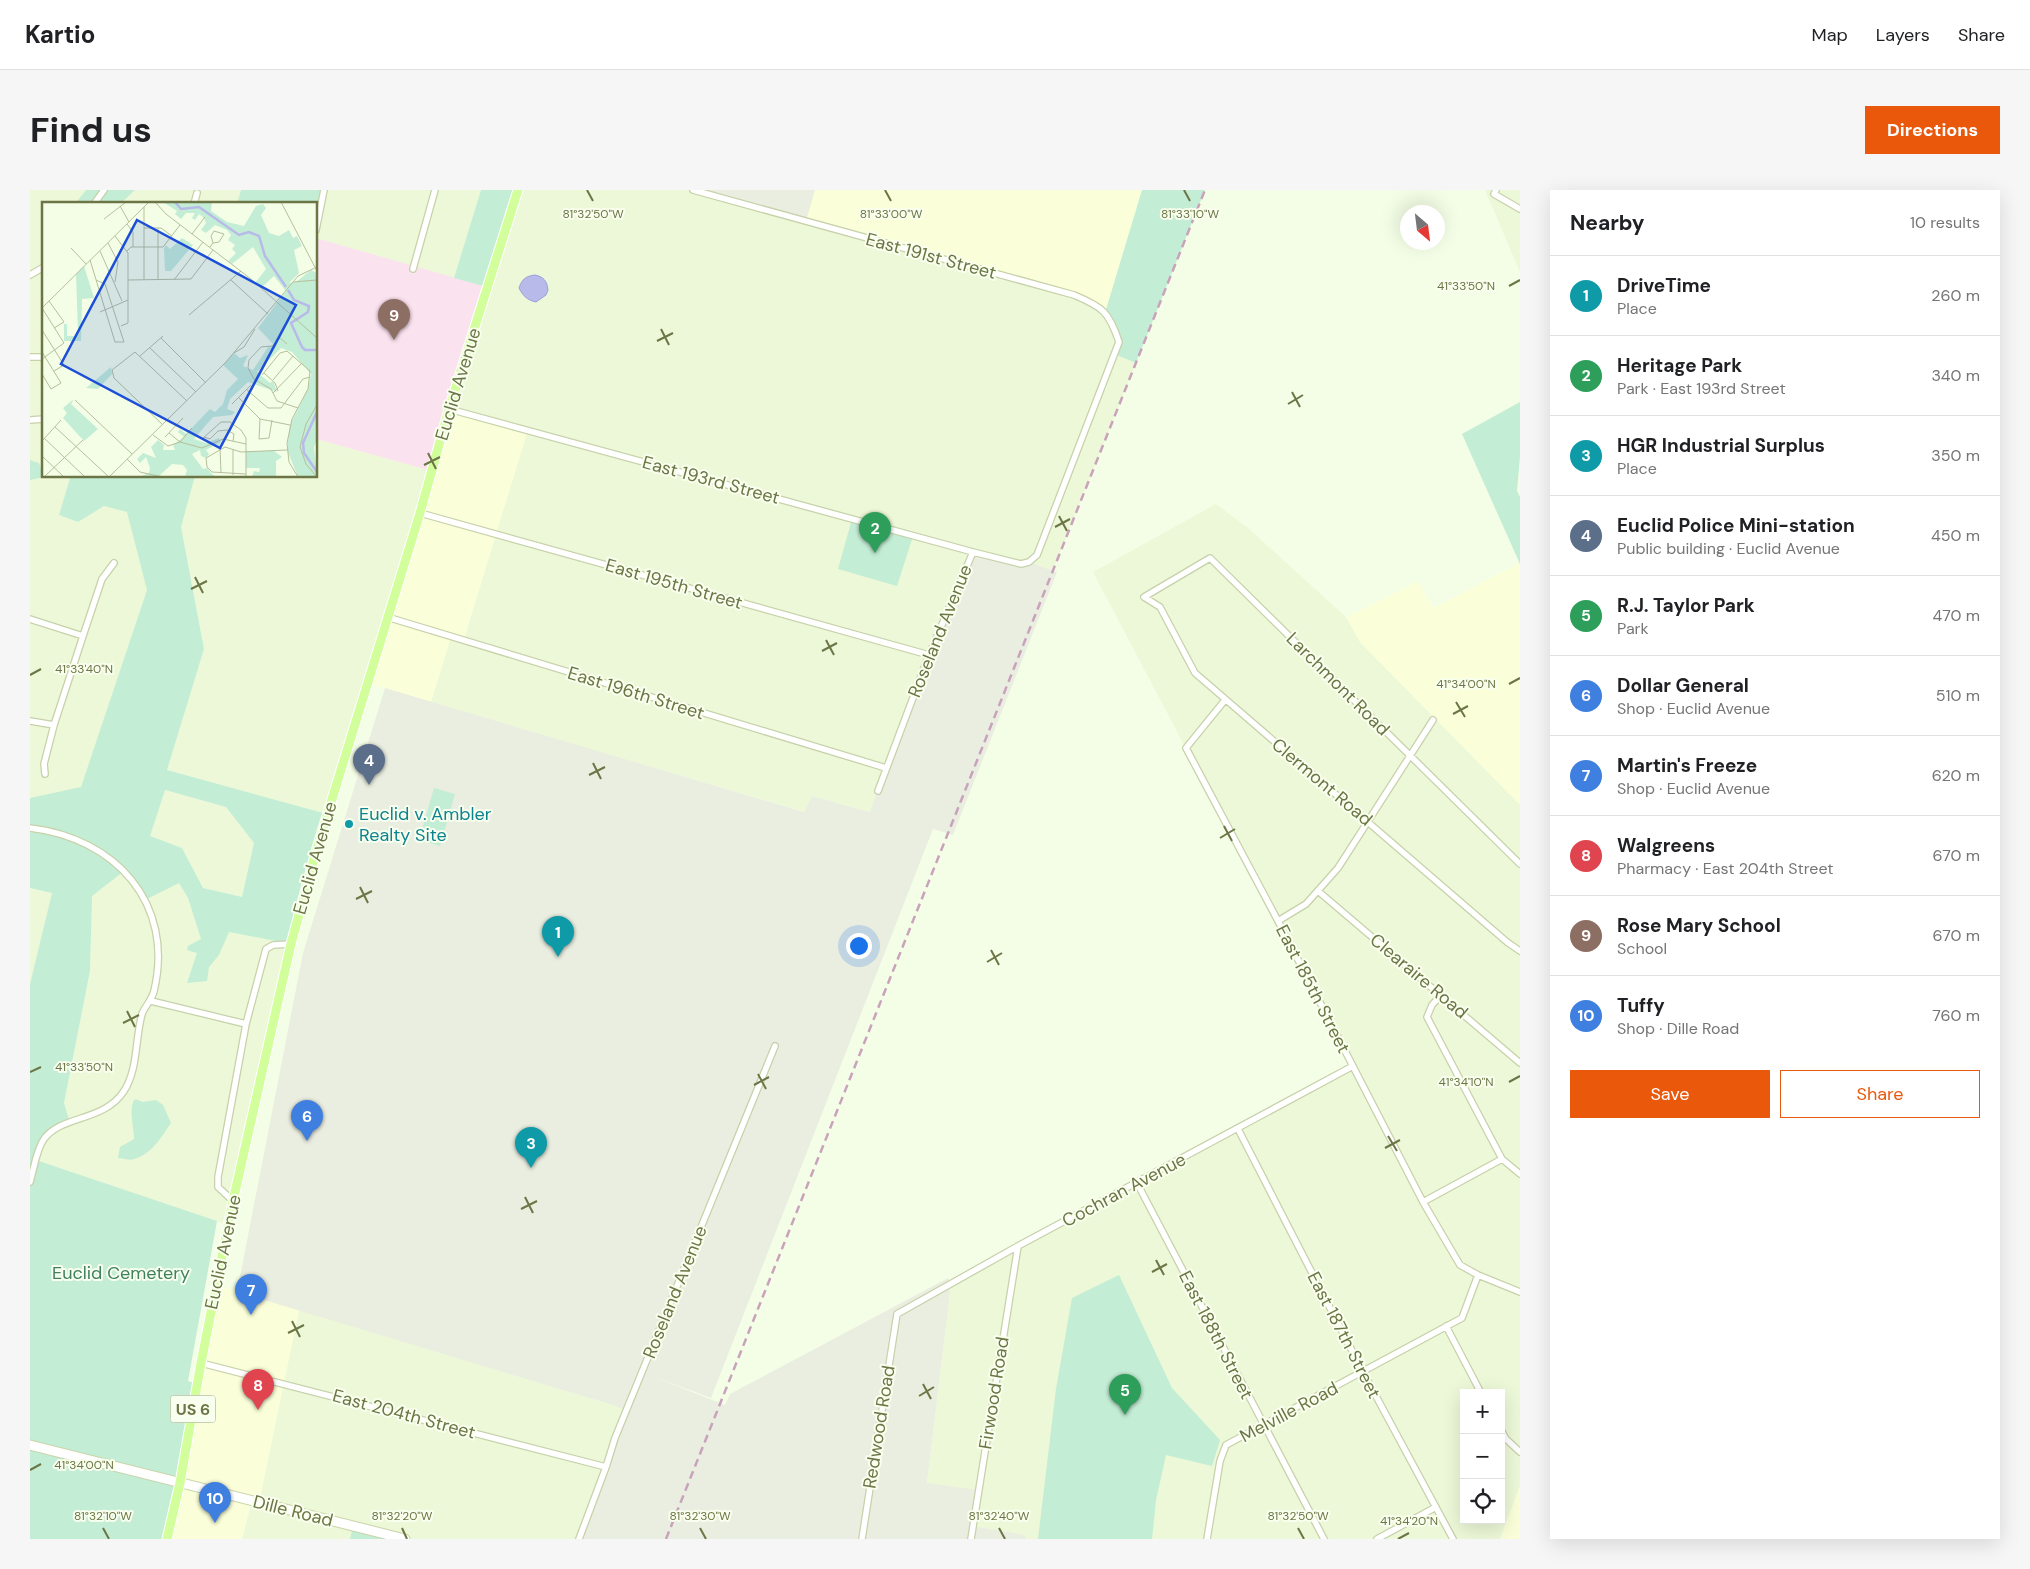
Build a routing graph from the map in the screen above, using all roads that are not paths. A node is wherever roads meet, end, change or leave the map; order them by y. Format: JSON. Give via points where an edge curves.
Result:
{"nodes":[{"id":1,"x":104,"y":190,"type":"edge"},
{"id":2,"x":324,"y":190,"type":"edge"},
{"id":3,"x":434,"y":190,"type":"edge"},
{"id":4,"x":518,"y":190,"type":"edge"},
{"id":5,"x":693,"y":190,"type":"edge"},
{"id":6,"x":1495,"y":192,"type":"edge"},
{"id":7,"x":197,"y":193,"type":"dead end"},
{"id":8,"x":95,"y":202,"type":"edge"},
{"id":9,"x":195,"y":202,"type":"edge"},
{"id":10,"x":1520,"y":209,"type":"edge"},
{"id":11,"x":318,"y":220,"type":"edge"},
{"id":12,"x":42,"y":269,"type":"edge"},
{"id":13,"x":413,"y":269,"type":"dead end"},
{"id":14,"x":30,"y":275,"type":"edge"},
{"id":15,"x":1119,"y":342,"type":"joint"},
{"id":16,"x":449,"y":408,"type":"junction"},
{"id":17,"x":420,"y":513,"type":"junction"},
{"id":18,"x":973,"y":552,"type":"junction"},
{"id":19,"x":114,"y":563,"type":"dead end"},
{"id":20,"x":1144,"y":597,"type":"joint"},
{"id":21,"x":387,"y":617,"type":"junction"},
{"id":22,"x":30,"y":619,"type":"edge"},
{"id":23,"x":83,"y":636,"type":"junction"},
{"id":24,"x":929,"y":655,"type":"junction"},
{"id":25,"x":1225,"y":700,"type":"junction"},
{"id":26,"x":1433,"y":720,"type":"dead end"},
{"id":27,"x":30,"y":721,"type":"edge"},
{"id":28,"x":54,"y":725,"type":"junction"},
{"id":29,"x":1410,"y":756,"type":"junction"},
{"id":30,"x":886,"y":768,"type":"junction"},
{"id":31,"x":45,"y":774,"type":"dead end"},
{"id":32,"x":878,"y":791,"type":"dead end"},
{"id":33,"x":1369,"y":822,"type":"junction"},
{"id":34,"x":30,"y":828,"type":"edge"},
{"id":35,"x":1520,"y":864,"type":"edge"},
{"id":36,"x":1318,"y":891,"type":"junction"},
{"id":37,"x":1278,"y":921,"type":"junction"},
{"id":38,"x":291,"y":944,"type":"junction"},
{"id":39,"x":1520,"y":952,"type":"edge"},
{"id":40,"x":1442,"y":995,"type":"junction"},
{"id":41,"x":151,"y":1001,"type":"junction"},
{"id":42,"x":246,"y":1024,"type":"junction"},
{"id":43,"x":775,"y":1046,"type":"dead end"},
{"id":44,"x":1520,"y":1063,"type":"edge"},
{"id":45,"x":1353,"y":1066,"type":"junction"},
{"id":46,"x":1238,"y":1129,"type":"junction"},
{"id":47,"x":1502,"y":1160,"type":"junction"},
{"id":48,"x":1520,"y":1174,"type":"edge"},
{"id":49,"x":30,"y":1182,"type":"edge"},
{"id":50,"x":1137,"y":1183,"type":"junction"},
{"id":51,"x":233,"y":1201,"type":"junction"},
{"id":52,"x":1423,"y":1202,"type":"junction"},
{"id":53,"x":1018,"y":1246,"type":"junction"},
{"id":54,"x":1478,"y":1275,"type":"junction"},
{"id":55,"x":1520,"y":1292,"type":"edge"},
{"id":56,"x":896,"y":1314,"type":"joint"},
{"id":57,"x":1446,"y":1326,"type":"junction"},
{"id":58,"x":201,"y":1362,"type":"junction"},
{"id":59,"x":1363,"y":1372,"type":"junction"},
{"id":60,"x":1479,"y":1389,"type":"edge"},
{"id":61,"x":1263,"y":1426,"type":"junction"},
{"id":62,"x":1503,"y":1434,"type":"edge"},
{"id":63,"x":30,"y":1445,"type":"edge"},
{"id":64,"x":1520,"y":1452,"type":"edge"},
{"id":65,"x":606,"y":1468,"type":"junction"},
{"id":66,"x":180,"y":1484,"type":"junction"},
{"id":67,"x":1436,"y":1508,"type":"junction"},
{"id":68,"x":167,"y":1539,"type":"edge"},
{"id":69,"x":405,"y":1539,"type":"edge"},
{"id":70,"x":579,"y":1539,"type":"edge"},
{"id":71,"x":862,"y":1539,"type":"edge"},
{"id":72,"x":970,"y":1539,"type":"edge"},
{"id":73,"x":1207,"y":1539,"type":"edge"},
{"id":74,"x":1324,"y":1539,"type":"edge"},
{"id":75,"x":1377,"y":1539,"type":"edge"},
{"id":76,"x":1453,"y":1539,"type":"edge"}],
"edges":[{"from":1,"to":8,"type":"street"},
{"from":2,"to":11,"type":"street"},
{"from":3,"to":13,"type":"street"},
{"from":4,"to":16,"type":"main road","name":"Euclid Avenue","number":"US 6"},
{"from":5,"to":15,"type":"street","name":"East 191st Street","via":[[1074,295],[1100,307],[1112,320]]},
{"from":6,"to":10,"type":"street"},
{"from":7,"to":9,"type":"street"},
{"from":12,"to":14,"type":"street"},
{"from":15,"to":18,"type":"street","name":"Roseland Avenue","via":[[1037,555],[1021,564]]},
{"from":16,"to":17,"type":"main road","name":"Euclid Avenue","number":"US 6"},
{"from":16,"to":18,"type":"street","name":"East 193rd Street"},
{"from":17,"to":21,"type":"main road","name":"Euclid Avenue","number":"US 6"},
{"from":17,"to":24,"type":"street","name":"East 195th Street"},
{"from":18,"to":24,"type":"street","name":"Roseland Avenue"},
{"from":19,"to":23,"type":"street","via":[[102,579]]},
{"from":20,"to":25,"type":"street","name":"Clermont Road","via":[[1160,607],[1195,673]]},
{"from":20,"to":29,"type":"street","name":"Larchmont Road","via":[[1210,558]]},
{"from":21,"to":30,"type":"street","name":"East 196th Street"},
{"from":21,"to":38,"type":"main road","name":"Euclid Avenue","number":"US 6","via":[[316,848]]},
{"from":22,"to":23,"type":"street"},
{"from":23,"to":28,"type":"street"},
{"from":24,"to":30,"type":"street","name":"Roseland Avenue"},
{"from":25,"to":33,"type":"street","name":"Clermont Road"},
{"from":25,"to":37,"type":"street","name":"East 185th Street","via":[[1186,748]]},
{"from":26,"to":29,"type":"street"},
{"from":27,"to":28,"type":"street"},
{"from":28,"to":31,"type":"street","via":[[44,764]]},
{"from":29,"to":33,"type":"street"},
{"from":29,"to":35,"type":"street","name":"Larchmont Road"},
{"from":30,"to":32,"type":"street","name":"Roseland Avenue"},
{"from":33,"to":36,"type":"street"},
{"from":33,"to":39,"type":"street","name":"Clermont Road"},
{"from":34,"to":41,"type":"street","via":[[52,831],[93,847],[115,861],[136,884],[152,914],[158,945]]},
{"from":36,"to":37,"type":"street","via":[[1306,904]]},
{"from":36,"to":40,"type":"street","name":"Clearaire Road"},
{"from":37,"to":45,"type":"street","name":"East 185th Street"},
{"from":38,"to":42,"type":"street","via":[[273,945],[266,950]]},
{"from":38,"to":51,"type":"main road","name":"Euclid Avenue","number":"US 6"},
{"from":40,"to":44,"type":"street","name":"Clearaire Road"},
{"from":40,"to":47,"type":"street","via":[[1432,1005],[1427,1017]]},
{"from":41,"to":42,"type":"street"},
{"from":41,"to":49,"type":"street","via":[[142,1014],[130,1078],[124,1090],[109,1107],[49,1133],[41,1144]]},
{"from":42,"to":51,"type":"street","via":[[218,1177],[218,1187]]},
{"from":43,"to":65,"type":"street","name":"Roseland Avenue","via":[[615,1438]]},
{"from":45,"to":46,"type":"street","name":"Cochran Avenue"},
{"from":45,"to":52,"type":"street","name":"East 185th Street"},
{"from":46,"to":50,"type":"street","name":"Cochran Avenue"},
{"from":46,"to":59,"type":"street","name":"East 187th Street"},
{"from":47,"to":48,"type":"street"},
{"from":47,"to":52,"type":"street"},
{"from":50,"to":53,"type":"street","name":"Cochran Avenue"},
{"from":50,"to":61,"type":"street","name":"East 188th Street"},
{"from":51,"to":58,"type":"main road","name":"Euclid Avenue","number":"US 6"},
{"from":52,"to":54,"type":"street","name":"East 185th Street","via":[[1460,1265]]},
{"from":53,"to":56,"type":"street","name":"Cochran Avenue"},
{"from":53,"to":72,"type":"street","name":"Firwood Road"},
{"from":54,"to":55,"type":"street"},
{"from":54,"to":57,"type":"street","name":"Melville Road","via":[[1462,1318]]},
{"from":56,"to":71,"type":"street","name":"Redwood Road"},
{"from":57,"to":59,"type":"street","name":"Melville Road"},
{"from":57,"to":60,"type":"street"},
{"from":58,"to":65,"type":"street","name":"East 204th Street"},
{"from":58,"to":66,"type":"main road","name":"Euclid Avenue","number":"US 6"},
{"from":59,"to":61,"type":"street","name":"Melville Road"},
{"from":59,"to":67,"type":"street","name":"East 187th Street"},
{"from":61,"to":73,"type":"street","name":"Melville Road","via":[[1226,1446],[1220,1461]]},
{"from":61,"to":74,"type":"street","name":"East 188th Street"},
{"from":62,"to":64,"type":"street"},
{"from":63,"to":66,"type":"street","name":"Dille Road"},
{"from":65,"to":70,"type":"street","name":"Roseland Avenue"},
{"from":66,"to":68,"type":"main road","name":"Euclid Avenue","number":"US 6"},
{"from":66,"to":69,"type":"street","name":"Dille Road"},
{"from":67,"to":75,"type":"street"},
{"from":67,"to":76,"type":"street","name":"East 187th Street"}]}
